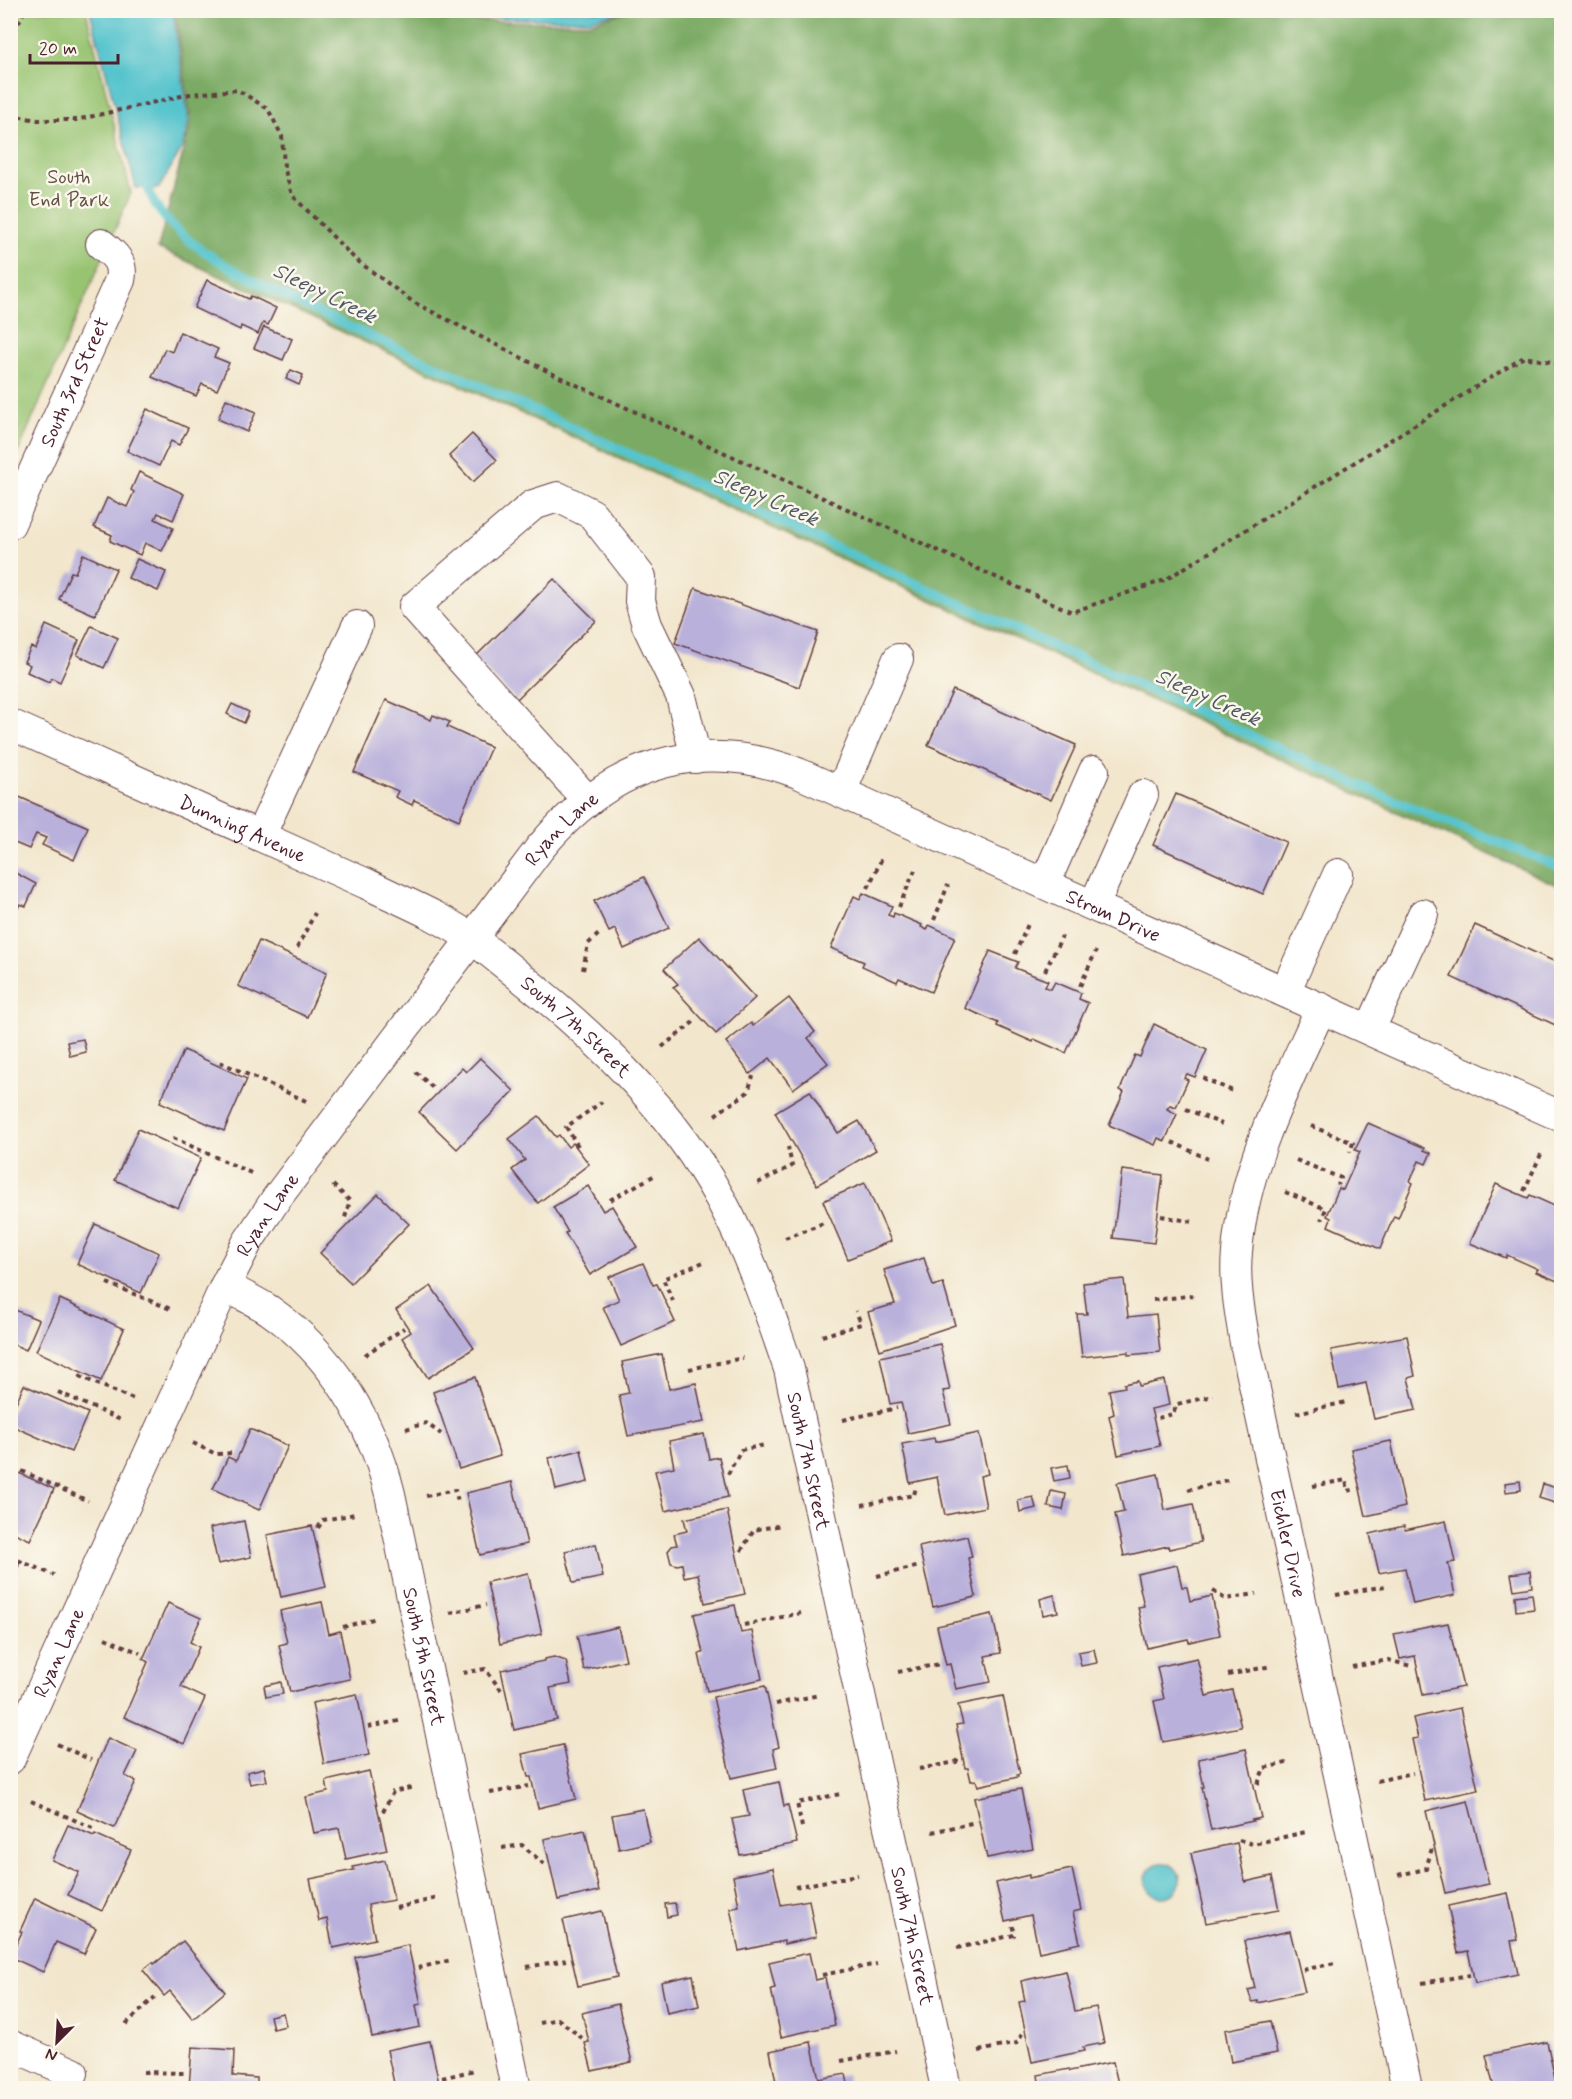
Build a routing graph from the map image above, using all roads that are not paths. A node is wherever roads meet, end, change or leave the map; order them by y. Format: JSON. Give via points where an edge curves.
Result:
{"nodes":[{"id":1,"x":101,"y":244,"type":"dead end"},
{"id":2,"x":10,"y":524,"type":"edge"},
{"id":3,"x":357,"y":626,"type":"dead end"},
{"id":4,"x":898,"y":659,"type":"dead end"},
{"id":5,"x":10,"y":724,"type":"edge"},
{"id":6,"x":696,"y":758,"type":"junction"},
{"id":7,"x":657,"y":765,"type":"joint"},
{"id":8,"x":1094,"y":771,"type":"dead end"},
{"id":9,"x":842,"y":792,"type":"junction"},
{"id":10,"x":1143,"y":795,"type":"dead end"},
{"id":11,"x":588,"y":801,"type":"junction"},
{"id":12,"x":260,"y":836,"type":"junction"},
{"id":13,"x":1338,"y":874,"type":"dead end"},
{"id":14,"x":1045,"y":883,"type":"junction"},
{"id":15,"x":1094,"y":904,"type":"junction"},
{"id":16,"x":1423,"y":914,"type":"dead end"},
{"id":17,"x":472,"y":938,"type":"junction"},
{"id":18,"x":1285,"y":992,"type":"junction"},
{"id":19,"x":1321,"y":1008,"type":"junction"},
{"id":20,"x":1370,"y":1029,"type":"junction"},
{"id":21,"x":1562,"y":1117,"type":"edge"},
{"id":22,"x":225,"y":1286,"type":"junction"},
{"id":23,"x":10,"y":1759,"type":"edge"},
{"id":24,"x":10,"y":2045,"type":"edge"},
{"id":25,"x":73,"y":2073,"type":"dead end"},
{"id":26,"x":516,"y":2088,"type":"edge"},
{"id":27,"x":946,"y":2088,"type":"edge"},
{"id":28,"x":1407,"y":2088,"type":"edge"}],
"edges":[{"from":1,"to":2,"type":"street","name":"South 3rd Street","via":[[120,264],[120,280]]},
{"from":3,"to":12,"type":"street"},
{"from":4,"to":9,"type":"street"},
{"from":5,"to":12,"type":"street","name":"Dunning Avenue"},
{"from":6,"to":7,"type":"street","name":"Strom Drive"},
{"from":6,"to":9,"type":"street","name":"Strom Drive","via":[[732,756],[771,763]]},
{"from":6,"to":11,"type":"street","via":[[681,696],[647,624],[640,601],[641,577],[636,569],[592,514],[558,497],[533,505],[414,607]]},
{"from":7,"to":11,"type":"street","name":"Ryan Lane","via":[[626,777]]},
{"from":8,"to":14,"type":"street"},
{"from":9,"to":14,"type":"street","name":"Strom Drive"},
{"from":10,"to":15,"type":"street"},
{"from":11,"to":17,"type":"street","name":"Ryan Lane","via":[[546,841]]},
{"from":12,"to":17,"type":"street","name":"Dunning Avenue","via":[[413,906]]},
{"from":13,"to":18,"type":"street"},
{"from":14,"to":15,"type":"street","name":"Strom Drive"},
{"from":15,"to":18,"type":"street","name":"Strom Drive"},
{"from":16,"to":20,"type":"street"},
{"from":17,"to":22,"type":"street","name":"Ryan Lane","via":[[276,1199],[247,1242]]},
{"from":17,"to":27,"type":"street","name":"South 7th Street","via":[[566,1013],[631,1077],[709,1181],[747,1253],[794,1386]]},
{"from":18,"to":19,"type":"street","name":"Strom Drive"},
{"from":19,"to":20,"type":"street","name":"Strom Drive"},
{"from":19,"to":28,"type":"street","name":"Eichler Drive","via":[[1255,1161],[1239,1227],[1237,1289],[1245,1343]]},
{"from":20,"to":21,"type":"street","name":"Strom Drive"},
{"from":22,"to":23,"type":"street","name":"Ryan Lane"},
{"from":22,"to":26,"type":"street","name":"South 5th Street","via":[[270,1311],[315,1351],[341,1381],[376,1446],[390,1494]]},
{"from":24,"to":25,"type":"street"}]}
